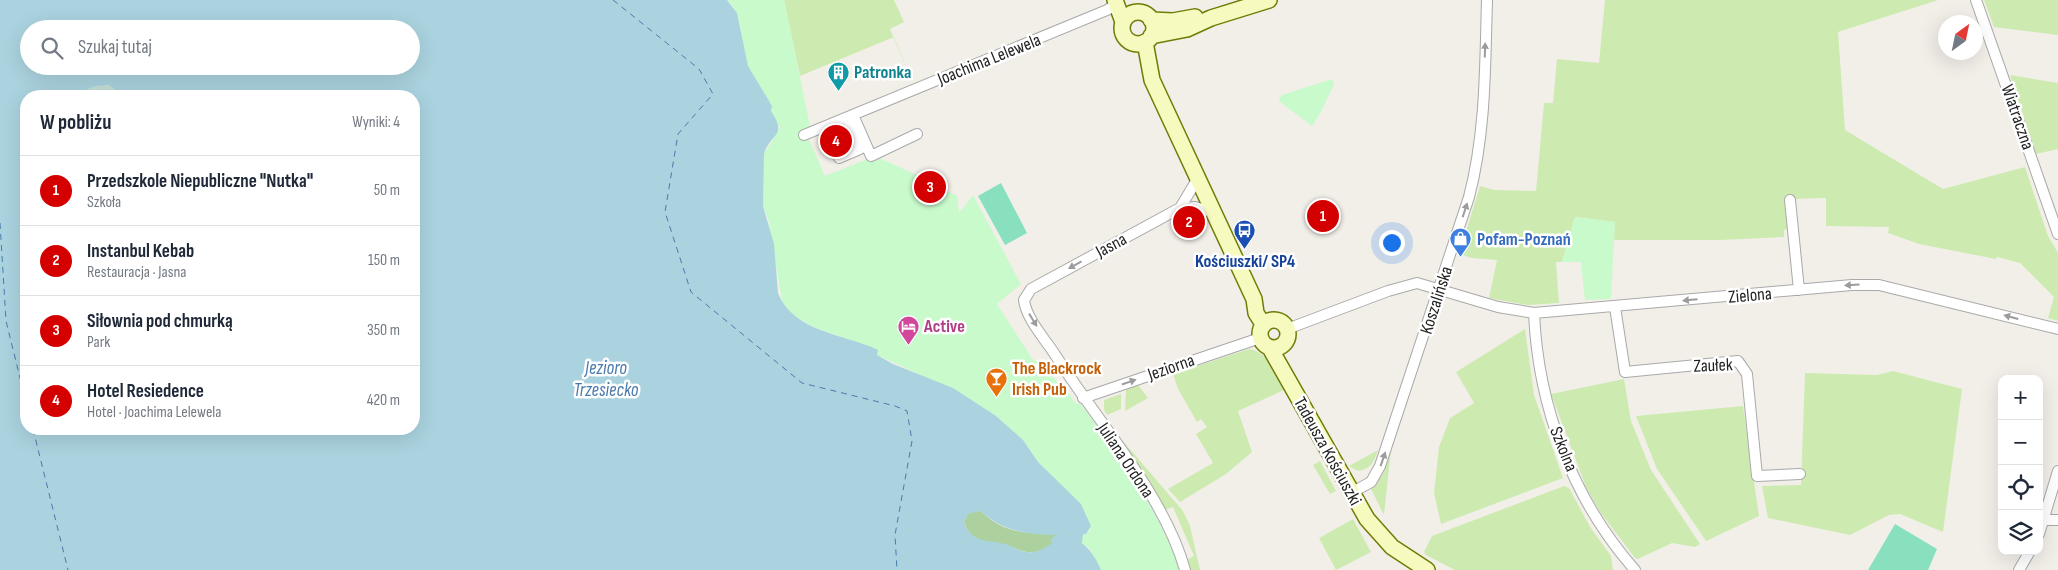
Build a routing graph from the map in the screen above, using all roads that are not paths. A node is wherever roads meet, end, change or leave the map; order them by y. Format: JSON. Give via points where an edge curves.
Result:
{"nodes":[{"id":1,"x":1269,"y":0,"type":"edge"},
{"id":2,"x":1487,"y":0,"type":"edge"},
{"id":3,"x":1976,"y":0,"type":"edge"},
{"id":4,"x":1116,"y":2,"type":"edge"},
{"id":5,"x":1128,"y":18,"type":"junction"},
{"id":6,"x":1211,"y":18,"type":"junction"},
{"id":7,"x":1151,"y":20,"type":"junction"},
{"id":8,"x":1143,"y":40,"type":"junction"},
{"id":9,"x":849,"y":116,"type":"junction"},
{"id":10,"x":918,"y":134,"type":"dead end"},
{"id":11,"x":804,"y":135,"type":"dead end"},
{"id":12,"x":839,"y":158,"type":"dead end"},
{"id":13,"x":1198,"y":178,"type":"junction"},
{"id":14,"x":1790,"y":200,"type":"dead end"},
{"id":15,"x":1180,"y":208,"type":"junction"},
{"id":16,"x":1215,"y":213,"type":"junction"},
{"id":17,"x":2058,"y":234,"type":"edge"},
{"id":18,"x":1042,"y":283,"type":"joint"},
{"id":19,"x":1439,"y":290,"type":"junction"},
{"id":20,"x":1799,"y":290,"type":"junction"},
{"id":21,"x":1615,"y":307,"type":"junction"},
{"id":22,"x":1534,"y":313,"type":"junction"},
{"id":23,"x":1288,"y":329,"type":"joint"},
{"id":24,"x":2058,"y":329,"type":"edge"},
{"id":25,"x":1269,"y":335,"type":"junction"},
{"id":26,"x":1083,"y":398,"type":"junction"},
{"id":27,"x":2058,"y":471,"type":"edge"},
{"id":28,"x":1800,"y":474,"type":"dead end"},
{"id":29,"x":1351,"y":494,"type":"junction"},
{"id":30,"x":2044,"y":520,"type":"joint"},
{"id":31,"x":2058,"y":520,"type":"edge"},
{"id":32,"x":2028,"y":555,"type":"edge"},
{"id":33,"x":1185,"y":570,"type":"edge"},
{"id":34,"x":1426,"y":570,"type":"edge"},
{"id":35,"x":1634,"y":570,"type":"edge"},
{"id":36,"x":2020,"y":570,"type":"edge"}],
"edges":[{"from":1,"to":6,"type":"street"},
{"from":19,"to":2,"type":"street","name":"Koszalińska","one_way":true,"via":[[1469,197],[1479,150]]},
{"from":3,"to":17,"type":"street","name":"Wiatraczna"},
{"from":4,"to":5,"type":"street"},
{"from":4,"to":9,"type":"street","name":"Joachima Lelewela","via":[[1107,10]]},
{"from":5,"to":7,"type":"street","via":[[1139,12]]},
{"from":5,"to":8,"type":"street","via":[[1123,34]]},
{"from":6,"to":7,"type":"street"},
{"from":6,"to":8,"type":"street","via":[[1186,30]]},
{"from":7,"to":8,"type":"street","via":[[1154,25]]},
{"from":8,"to":13,"type":"street","name":"Tadeusza Kościuszki","via":[[1152,80]]},
{"from":9,"to":10,"type":"street","via":[[871,156]]},
{"from":9,"to":11,"type":"street","name":"Joachima Lelewela"},
{"from":9,"to":12,"type":"street","via":[[860,149]]},
{"from":13,"to":15,"type":"street"},
{"from":13,"to":16,"type":"street","name":"Tadeusza Kościuszki"},
{"from":14,"to":20,"type":"street"},
{"from":15,"to":16,"type":"street","via":[[1195,207]]},
{"from":15,"to":18,"type":"street","name":"Jasna","one_way":true},
{"from":16,"to":25,"type":"street","name":"Tadeusza Kościuszki"},
{"from":18,"to":26,"type":"street","name":"Juliana Ordona","one_way":true,"via":[[1027,293],[1025,306]]},
{"from":19,"to":22,"type":"street","name":"Zielona"},
{"from":19,"to":23,"type":"street","via":[[1417,283],[1409,284]]},
{"from":29,"to":19,"type":"street","name":"Koszalińska","one_way":true,"via":[[1371,482],[1376,475]]},
{"from":20,"to":21,"type":"street","name":"Zielona","one_way":true},
{"from":24,"to":20,"type":"street","name":"Zielona","one_way":true,"via":[[1885,286],[1863,284]]},
{"from":21,"to":22,"type":"street","name":"Zielona"},
{"from":21,"to":28,"type":"street","name":"Zaułek","via":[[1624,372],[1738,361],[1747,374],[1757,476]]},
{"from":22,"to":35,"type":"street","name":"Szkolna","via":[[1544,397],[1558,437],[1590,509]]},
{"from":23,"to":25,"type":"street","via":[[1287,339]]},
{"from":26,"to":25,"type":"street","name":"Jeziorna","one_way":true},
{"from":25,"to":29,"type":"street","name":"Tadeusza Kościuszki","via":[[1285,376]]},
{"from":26,"to":33,"type":"street","name":"Juliana Ordona","via":[[1164,517]]},
{"from":27,"to":30,"type":"street"},
{"from":29,"to":34,"type":"street","name":"Tadeusza Kościuszki","via":[[1367,520],[1392,547]]},
{"from":30,"to":31,"type":"street"},
{"from":32,"to":36,"type":"street"}]}
